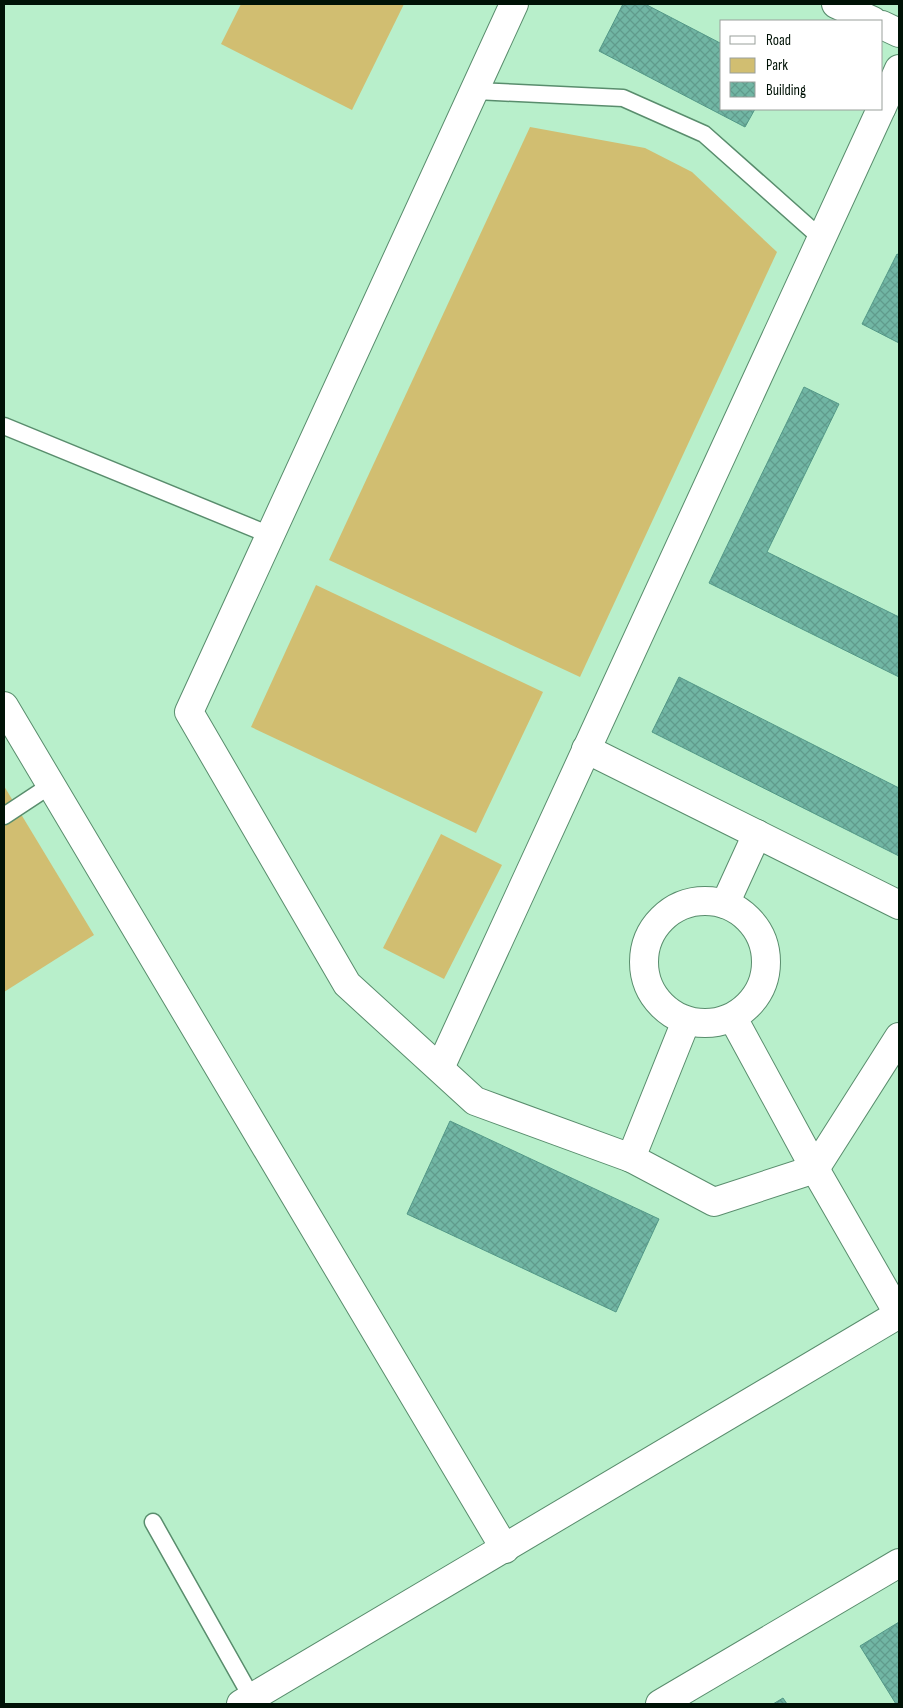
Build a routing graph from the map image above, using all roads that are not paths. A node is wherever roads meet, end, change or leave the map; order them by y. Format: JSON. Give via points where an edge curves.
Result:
{"nodes":[{"id":1,"x":514,"y":4,"type":"edge"},
{"id":2,"x":836,"y":4,"type":"edge"},
{"id":3,"x":871,"y":20,"type":"edge"},
{"id":4,"x":883,"y":25,"type":"edge"},
{"id":5,"x":899,"y":33,"type":"edge"},
{"id":6,"x":899,"y":68,"type":"edge"},
{"id":7,"x":476,"y":91,"type":"junction"},
{"id":8,"x":883,"y":104,"type":"edge"},
{"id":9,"x":880,"y":110,"type":"edge"},
{"id":10,"x":821,"y":238,"type":"junction"},
{"id":11,"x":4,"y":426,"type":"edge"},
{"id":12,"x":270,"y":536,"type":"junction"},
{"id":13,"x":4,"y":706,"type":"edge"},
{"id":14,"x":586,"y":749,"type":"junction"},
{"id":15,"x":51,"y":785,"type":"junction"},
{"id":16,"x":4,"y":816,"type":"edge"},
{"id":17,"x":757,"y":834,"type":"junction"},
{"id":18,"x":725,"y":904,"type":"junction"},
{"id":19,"x":899,"y":905,"type":"edge"},
{"id":20,"x":733,"y":1018,"type":"junction"},
{"id":21,"x":686,"y":1021,"type":"junction"},
{"id":22,"x":899,"y":1037,"type":"edge"},
{"id":23,"x":440,"y":1068,"type":"junction"},
{"id":24,"x":631,"y":1158,"type":"junction"},
{"id":25,"x":815,"y":1169,"type":"junction"},
{"id":26,"x":899,"y":1314,"type":"edge"},
{"id":27,"x":153,"y":1522,"type":"dead end"},
{"id":28,"x":505,"y":1549,"type":"junction"},
{"id":29,"x":899,"y":1563,"type":"edge"},
{"id":30,"x":247,"y":1701,"type":"edge"},
{"id":31,"x":660,"y":1704,"type":"edge"}],
"edges":[{"from":1,"to":7,"type":"street"},
{"from":2,"to":3,"type":"street"},
{"from":4,"to":5,"type":"street"},
{"from":6,"to":8,"type":"street"},
{"from":7,"to":10,"type":"lane","via":[[623,98],[704,134]]},
{"from":7,"to":12,"type":"street"},
{"from":9,"to":10,"type":"street"},
{"from":10,"to":14,"type":"street"},
{"from":11,"to":12,"type":"lane"},
{"from":12,"to":23,"type":"street","via":[[189,712],[347,984]]},
{"from":13,"to":15,"type":"street"},
{"from":14,"to":17,"type":"street"},
{"from":14,"to":23,"type":"street"},
{"from":15,"to":16,"type":"lane"},
{"from":15,"to":28,"type":"street"},
{"from":17,"to":18,"type":"street"},
{"from":17,"to":19,"type":"street"},
{"from":18,"to":20,"type":"street","via":[[743,913],[757,929],[766,948],[767,968],[761,988],[750,1005]]},
{"from":18,"to":21,"type":"street","via":[[706,900],[687,903],[670,911],[656,925],[647,942],[644,961],[647,981],[669,1012]]},
{"from":20,"to":21,"type":"street","via":[[710,1023]]},
{"from":20,"to":25,"type":"street"},
{"from":21,"to":24,"type":"street"},
{"from":22,"to":25,"type":"street"},
{"from":23,"to":24,"type":"street","via":[[475,1101]]},
{"from":24,"to":25,"type":"street","via":[[714,1202]]},
{"from":25,"to":26,"type":"street"},
{"from":26,"to":28,"type":"street"},
{"from":27,"to":30,"type":"lane"},
{"from":28,"to":30,"type":"street"},
{"from":29,"to":31,"type":"street"}]}
